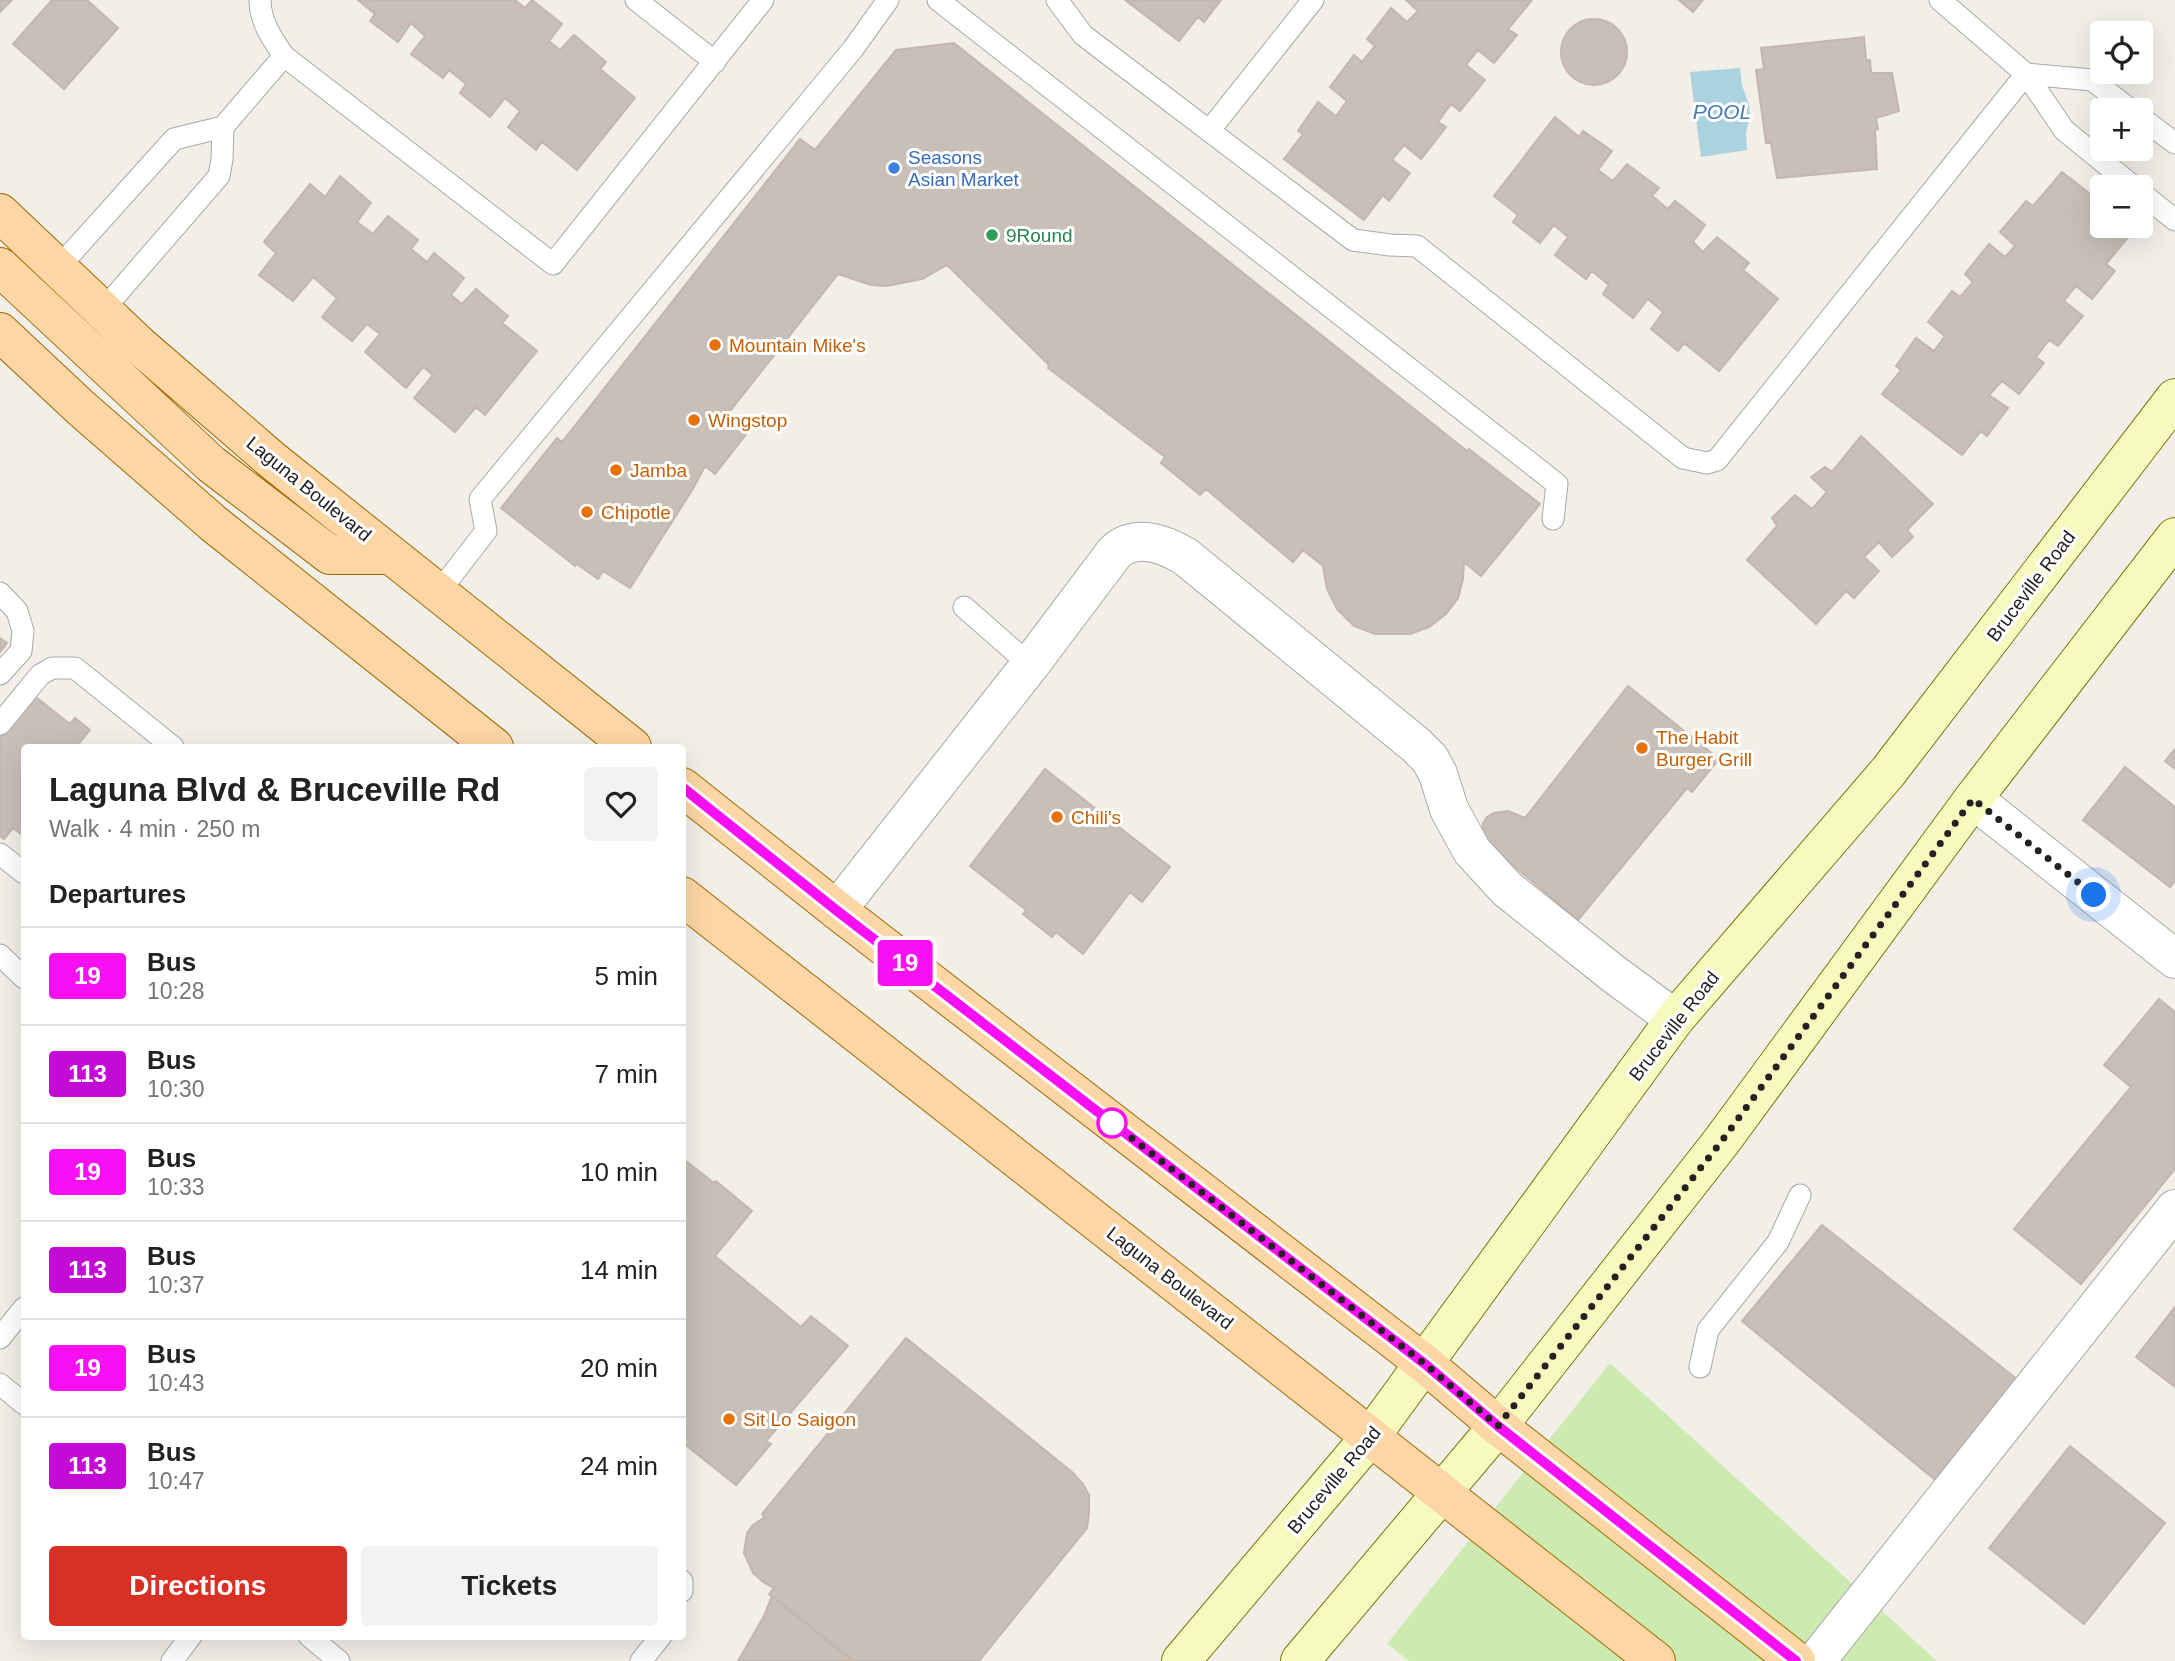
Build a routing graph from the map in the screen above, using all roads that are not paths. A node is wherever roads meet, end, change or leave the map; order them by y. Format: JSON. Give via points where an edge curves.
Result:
{"nodes":[{"id":1,"x":260,"y":0,"type":"edge"},
{"id":2,"x":636,"y":0,"type":"edge"},
{"id":3,"x":763,"y":0,"type":"edge"},
{"id":4,"x":888,"y":0,"type":"edge"},
{"id":5,"x":938,"y":0,"type":"edge"},
{"id":6,"x":1057,"y":0,"type":"edge"},
{"id":7,"x":1313,"y":0,"type":"edge"},
{"id":8,"x":1940,"y":0,"type":"edge"},
{"id":9,"x":284,"y":56,"type":"junction"},
{"id":10,"x":715,"y":62,"type":"junction"},
{"id":11,"x":2026,"y":74,"type":"junction"},
{"id":12,"x":2116,"y":98,"type":"edge"},
{"id":13,"x":223,"y":127,"type":"junction"},
{"id":14,"x":2153,"y":127,"type":"edge"},
{"id":15,"x":1209,"y":131,"type":"junction"},
{"id":16,"x":2175,"y":143,"type":"edge"},
{"id":17,"x":2119,"y":175,"type":"edge"},
{"id":18,"x":2153,"y":202,"type":"edge"},
{"id":19,"x":0,"y":213,"type":"edge"},
{"id":20,"x":2175,"y":220,"type":"edge"},
{"id":21,"x":0,"y":267,"type":"edge"},
{"id":22,"x":58,"y":268,"type":"junction"},
{"id":23,"x":103,"y":310,"type":"junction"},
{"id":24,"x":0,"y":332,"type":"edge"},
{"id":25,"x":2175,"y":398,"type":"edge"},
{"id":26,"x":1553,"y":519,"type":"dead end"},
{"id":27,"x":2175,"y":537,"type":"edge"},
{"id":28,"x":391,"y":555,"type":"junction"},
{"id":29,"x":0,"y":593,"type":"edge"},
{"id":30,"x":439,"y":593,"type":"junction"},
{"id":31,"x":964,"y":607,"type":"dead end"},
{"id":32,"x":1030,"y":665,"type":"junction"},
{"id":33,"x":0,"y":674,"type":"edge"},
{"id":34,"x":0,"y":724,"type":"edge"},
{"id":35,"x":169,"y":744,"type":"edge"},
{"id":36,"x":486,"y":744,"type":"edge"},
{"id":37,"x":628,"y":744,"type":"edge"},
{"id":38,"x":686,"y":791,"type":"edge"},
{"id":39,"x":1973,"y":799,"type":"junction"},
{"id":40,"x":0,"y":854,"type":"edge"},
{"id":41,"x":21,"y":871,"type":"edge"},
{"id":42,"x":686,"y":899,"type":"edge"},
{"id":43,"x":836,"y":910,"type":"junction"},
{"id":44,"x":0,"y":955,"type":"edge"},
{"id":45,"x":2175,"y":959,"type":"edge"},
{"id":46,"x":21,"y":975,"type":"edge"},
{"id":47,"x":1675,"y":1019,"type":"junction"},
{"id":48,"x":1800,"y":1195,"type":"dead end"},
{"id":49,"x":2175,"y":1209,"type":"edge"},
{"id":50,"x":21,"y":1312,"type":"edge"},
{"id":51,"x":0,"y":1338,"type":"edge"},
{"id":52,"x":1425,"y":1364,"type":"junction"},
{"id":53,"x":1700,"y":1367,"type":"dead end"},
{"id":54,"x":0,"y":1384,"type":"edge"},
{"id":55,"x":21,"y":1402,"type":"edge"},
{"id":56,"x":1498,"y":1426,"type":"junction"},
{"id":57,"x":1371,"y":1437,"type":"junction"},
{"id":58,"x":1442,"y":1493,"type":"junction"},
{"id":59,"x":188,"y":1640,"type":"edge"},
{"id":60,"x":314,"y":1640,"type":"edge"},
{"id":61,"x":657,"y":1640,"type":"edge"},
{"id":62,"x":172,"y":1661,"type":"edge"},
{"id":63,"x":339,"y":1661,"type":"edge"},
{"id":64,"x":641,"y":1661,"type":"edge"},
{"id":65,"x":1181,"y":1661,"type":"edge"},
{"id":66,"x":1300,"y":1661,"type":"edge"},
{"id":67,"x":1656,"y":1661,"type":"edge"},
{"id":68,"x":1796,"y":1661,"type":"edge"},
{"id":69,"x":1816,"y":1661,"type":"edge"}],
"edges":[{"from":1,"to":9,"type":"lane","via":[[270,37]]},
{"from":2,"to":10,"type":"lane"},
{"from":3,"to":10,"type":"lane"},
{"from":4,"to":30,"type":"lane","via":[[853,49],[480,499],[485,531]]},
{"from":5,"to":26,"type":"lane","via":[[1557,484]]},
{"from":6,"to":15,"type":"lane","via":[[1083,34]]},
{"from":7,"to":15,"type":"lane"},
{"from":8,"to":11,"type":"lane"},
{"from":9,"to":10,"type":"lane","via":[[553,264]]},
{"from":9,"to":13,"type":"lane"},
{"from":11,"to":12,"type":"lane","via":[[2091,80]]},
{"from":11,"to":15,"type":"lane","via":[[1717,460],[1707,463],[1683,458],[1417,246],[1353,240]]},
{"from":11,"to":17,"type":"lane","via":[[2064,130]]},
{"from":13,"to":22,"type":"lane","via":[[174,139]]},
{"from":13,"to":23,"type":"lane","via":[[219,176]]},
{"from":14,"to":16,"type":"lane"},
{"from":18,"to":20,"type":"lane"},
{"from":19,"to":22,"type":"main road","name":"Laguna Boulevard"},
{"from":21,"to":28,"type":"main road","via":[[211,464],[330,555]]},
{"from":22,"to":23,"type":"main road","name":"Laguna Boulevard"},
{"from":23,"to":28,"type":"main road","name":"Laguna Boulevard","via":[[272,460]]},
{"from":24,"to":36,"type":"main road","via":[[214,524]]},
{"from":25,"to":47,"type":"main road","name":"Bruceville Road","via":[[1888,772]]},
{"from":27,"to":39,"type":"main road"},
{"from":28,"to":30,"type":"main road","name":"Laguna Boulevard"},
{"from":29,"to":33,"type":"lane","via":[[17,611],[23,631],[21,651]]},
{"from":30,"to":37,"type":"main road","name":"Laguna Boulevard"},
{"from":31,"to":32,"type":"lane"},
{"from":32,"to":43,"type":"street"},
{"from":32,"to":47,"type":"street","via":[[1122,545],[1143,541],[1170,547],[1416,745],[1438,774],[1449,809],[1472,851],[1501,882]]},
{"from":34,"to":35,"type":"lane","via":[[40,675],[52,668],[75,668]]},
{"from":38,"to":43,"type":"main road"},
{"from":39,"to":45,"type":"street"},
{"from":39,"to":56,"type":"main road","via":[[1721,1142]]},
{"from":40,"to":41,"type":"lane"},
{"from":42,"to":57,"type":"main road","name":"Laguna Boulevard"},
{"from":43,"to":52,"type":"main road"},
{"from":44,"to":46,"type":"lane"},
{"from":47,"to":52,"type":"main road","name":"Bruceville Road"},
{"from":48,"to":53,"type":"lane","via":[[1778,1242],[1708,1330]]},
{"from":49,"to":69,"type":"street"},
{"from":50,"to":51,"type":"lane"},
{"from":52,"to":56,"type":"main road"},
{"from":52,"to":57,"type":"main road","name":"Bruceville Road"},
{"from":54,"to":55,"type":"lane"},
{"from":56,"to":58,"type":"main road"},
{"from":56,"to":68,"type":"main road"},
{"from":57,"to":58,"type":"main road","name":"Laguna Boulevard"},
{"from":57,"to":65,"type":"main road","name":"Bruceville Road"},
{"from":58,"to":66,"type":"main road"},
{"from":58,"to":67,"type":"main road","name":"Laguna Boulevard"},
{"from":59,"to":62,"type":"lane"},
{"from":60,"to":63,"type":"lane"},
{"from":61,"to":64,"type":"lane"}]}
